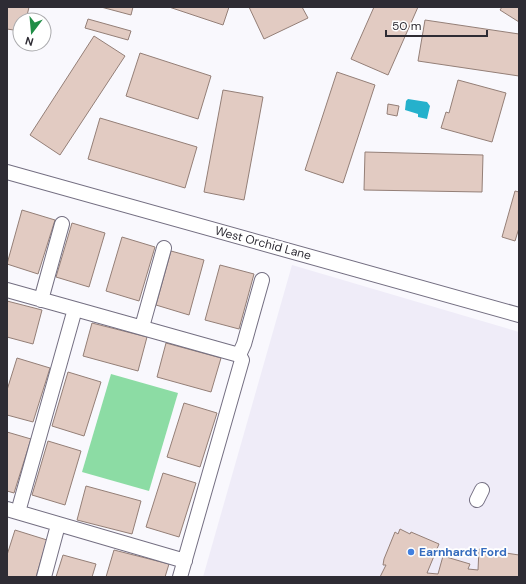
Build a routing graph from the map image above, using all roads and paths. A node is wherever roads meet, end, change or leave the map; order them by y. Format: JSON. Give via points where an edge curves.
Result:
{"nodes":[{"id":1,"x":7,"y":172,"type":"edge"},
{"id":2,"x":62,"y":224,"type":"dead end"},
{"id":3,"x":164,"y":248,"type":"dead end"},
{"id":4,"x":262,"y":280,"type":"dead end"},
{"id":5,"x":7,"y":290,"type":"edge"},
{"id":6,"x":41,"y":300,"type":"junction"},
{"id":7,"x":75,"y":309,"type":"junction"},
{"id":8,"x":519,"y":315,"type":"edge"},
{"id":9,"x":142,"y":327,"type":"junction"},
{"id":10,"x":239,"y":355,"type":"junction"},
{"id":11,"x":12,"y":511,"type":"edge"},
{"id":12,"x":58,"y":524,"type":"junction"},
{"id":13,"x":185,"y":561,"type":"junction"},
{"id":14,"x":44,"y":577,"type":"edge"},
{"id":15,"x":180,"y":577,"type":"edge"}],
"edges":[{"from":1,"to":8,"type":"street","name":"West Orchid Lane"},
{"from":2,"to":6,"type":"street"},
{"from":3,"to":9,"type":"street"},
{"from":4,"to":10,"type":"street"},
{"from":5,"to":6,"type":"street"},
{"from":6,"to":7,"type":"street"},
{"from":7,"to":9,"type":"street"},
{"from":7,"to":11,"type":"street"},
{"from":9,"to":10,"type":"street"},
{"from":10,"to":13,"type":"street","via":[[242,360]]},
{"from":11,"to":12,"type":"street"},
{"from":12,"to":13,"type":"street"},
{"from":12,"to":14,"type":"street"},
{"from":13,"to":15,"type":"street"}]}
